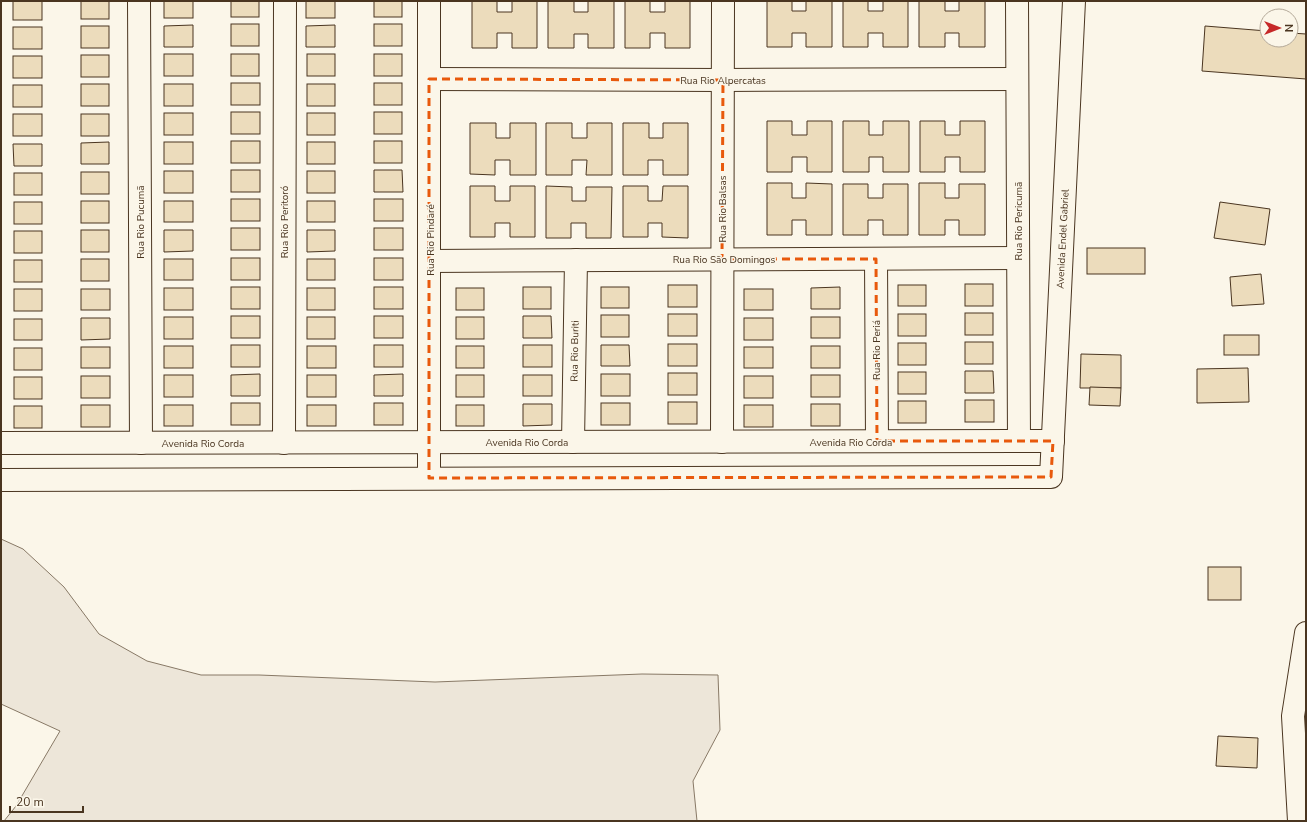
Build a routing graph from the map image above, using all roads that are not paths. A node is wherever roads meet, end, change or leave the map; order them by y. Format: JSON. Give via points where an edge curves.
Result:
{"nodes":[{"id":1,"x":139,"y":1,"type":"edge"},
{"id":2,"x":285,"y":1,"type":"edge"},
{"id":3,"x":429,"y":1,"type":"edge"},
{"id":4,"x":723,"y":1,"type":"edge"},
{"id":5,"x":1017,"y":1,"type":"edge"},
{"id":6,"x":1074,"y":1,"type":"edge"},
{"id":7,"x":429,"y":79,"type":"junction"},
{"id":8,"x":1017,"y":79,"type":"junction"},
{"id":9,"x":723,"y":80,"type":"junction"},
{"id":10,"x":876,"y":258,"type":"junction"},
{"id":11,"x":1018,"y":258,"type":"junction"},
{"id":12,"x":722,"y":259,"type":"junction"},
{"id":13,"x":576,"y":260,"type":"junction"},
{"id":14,"x":430,"y":261,"type":"junction"},
{"id":15,"x":1019,"y":441,"type":"junction"},
{"id":16,"x":1053,"y":441,"type":"junction"},
{"id":17,"x":430,"y":442,"type":"junction"},
{"id":18,"x":573,"y":442,"type":"junction"},
{"id":19,"x":722,"y":442,"type":"junction"},
{"id":20,"x":877,"y":442,"type":"junction"},
{"id":21,"x":1,"y":443,"type":"edge"},
{"id":22,"x":141,"y":443,"type":"junction"},
{"id":23,"x":284,"y":443,"type":"junction"},
{"id":24,"x":429,"y":478,"type":"junction"},
{"id":25,"x":1,"y":480,"type":"edge"},
{"id":26,"x":1306,"y":633,"type":"edge"},
{"id":27,"x":1299,"y":821,"type":"edge"}],
"edges":[{"from":1,"to":22,"type":"street","name":"Rua Rio Pucumã"},
{"from":2,"to":23,"type":"street","name":"Rua Rio Peritoró"},
{"from":3,"to":7,"type":"street","name":"Rua Rio Pindaré"},
{"from":4,"to":9,"type":"street","name":"Rua Rio Balsas"},
{"from":5,"to":8,"type":"street","name":"Rua Rio Pericumã"},
{"from":6,"to":16,"type":"street","name":"Avenida Endel Gabriel"},
{"from":7,"to":9,"type":"street","name":"Rua Rio Alpercatas"},
{"from":7,"to":14,"type":"street","name":"Rua Rio Pindaré"},
{"from":8,"to":9,"type":"street","name":"Rua Rio Alpercatas"},
{"from":8,"to":11,"type":"street","name":"Rua Rio Pericumã"},
{"from":9,"to":12,"type":"street","name":"Rua Rio Balsas"},
{"from":10,"to":11,"type":"street","name":"Rua Rio São Domingos"},
{"from":10,"to":12,"type":"street","name":"Rua Rio São Domingos"},
{"from":10,"to":20,"type":"street","name":"Rua Rio Periá"},
{"from":11,"to":15,"type":"street","name":"Rua Rio Pericumã"},
{"from":12,"to":13,"type":"street","name":"Rua Rio São Domingos"},
{"from":12,"to":19,"type":"street","name":"Rua Rio Balsas"},
{"from":13,"to":14,"type":"street","name":"Rua Rio São Domingos"},
{"from":13,"to":18,"type":"street","name":"Rua Rio Buriti"},
{"from":14,"to":17,"type":"street","name":"Rua Rio Pindaré"},
{"from":15,"to":16,"type":"street","name":"Avenida Rio Corda"},
{"from":15,"to":20,"type":"street","name":"Avenida Rio Corda"},
{"from":16,"to":24,"type":"street","name":"Avenida Endel Gabriel","via":[[1051,477]]},
{"from":17,"to":18,"type":"street","name":"Avenida Rio Corda"},
{"from":17,"to":23,"type":"street","name":"Avenida Rio Corda"},
{"from":17,"to":24,"type":"street","name":"Rua Rio Pindaré"},
{"from":18,"to":19,"type":"street","name":"Avenida Rio Corda"},
{"from":19,"to":20,"type":"street","name":"Avenida Rio Corda"},
{"from":21,"to":22,"type":"street","name":"Avenida Rio Corda"},
{"from":22,"to":23,"type":"street","name":"Avenida Rio Corda"},
{"from":24,"to":25,"type":"street"},
{"from":26,"to":27,"type":"street","via":[[1293,716]]}]}
